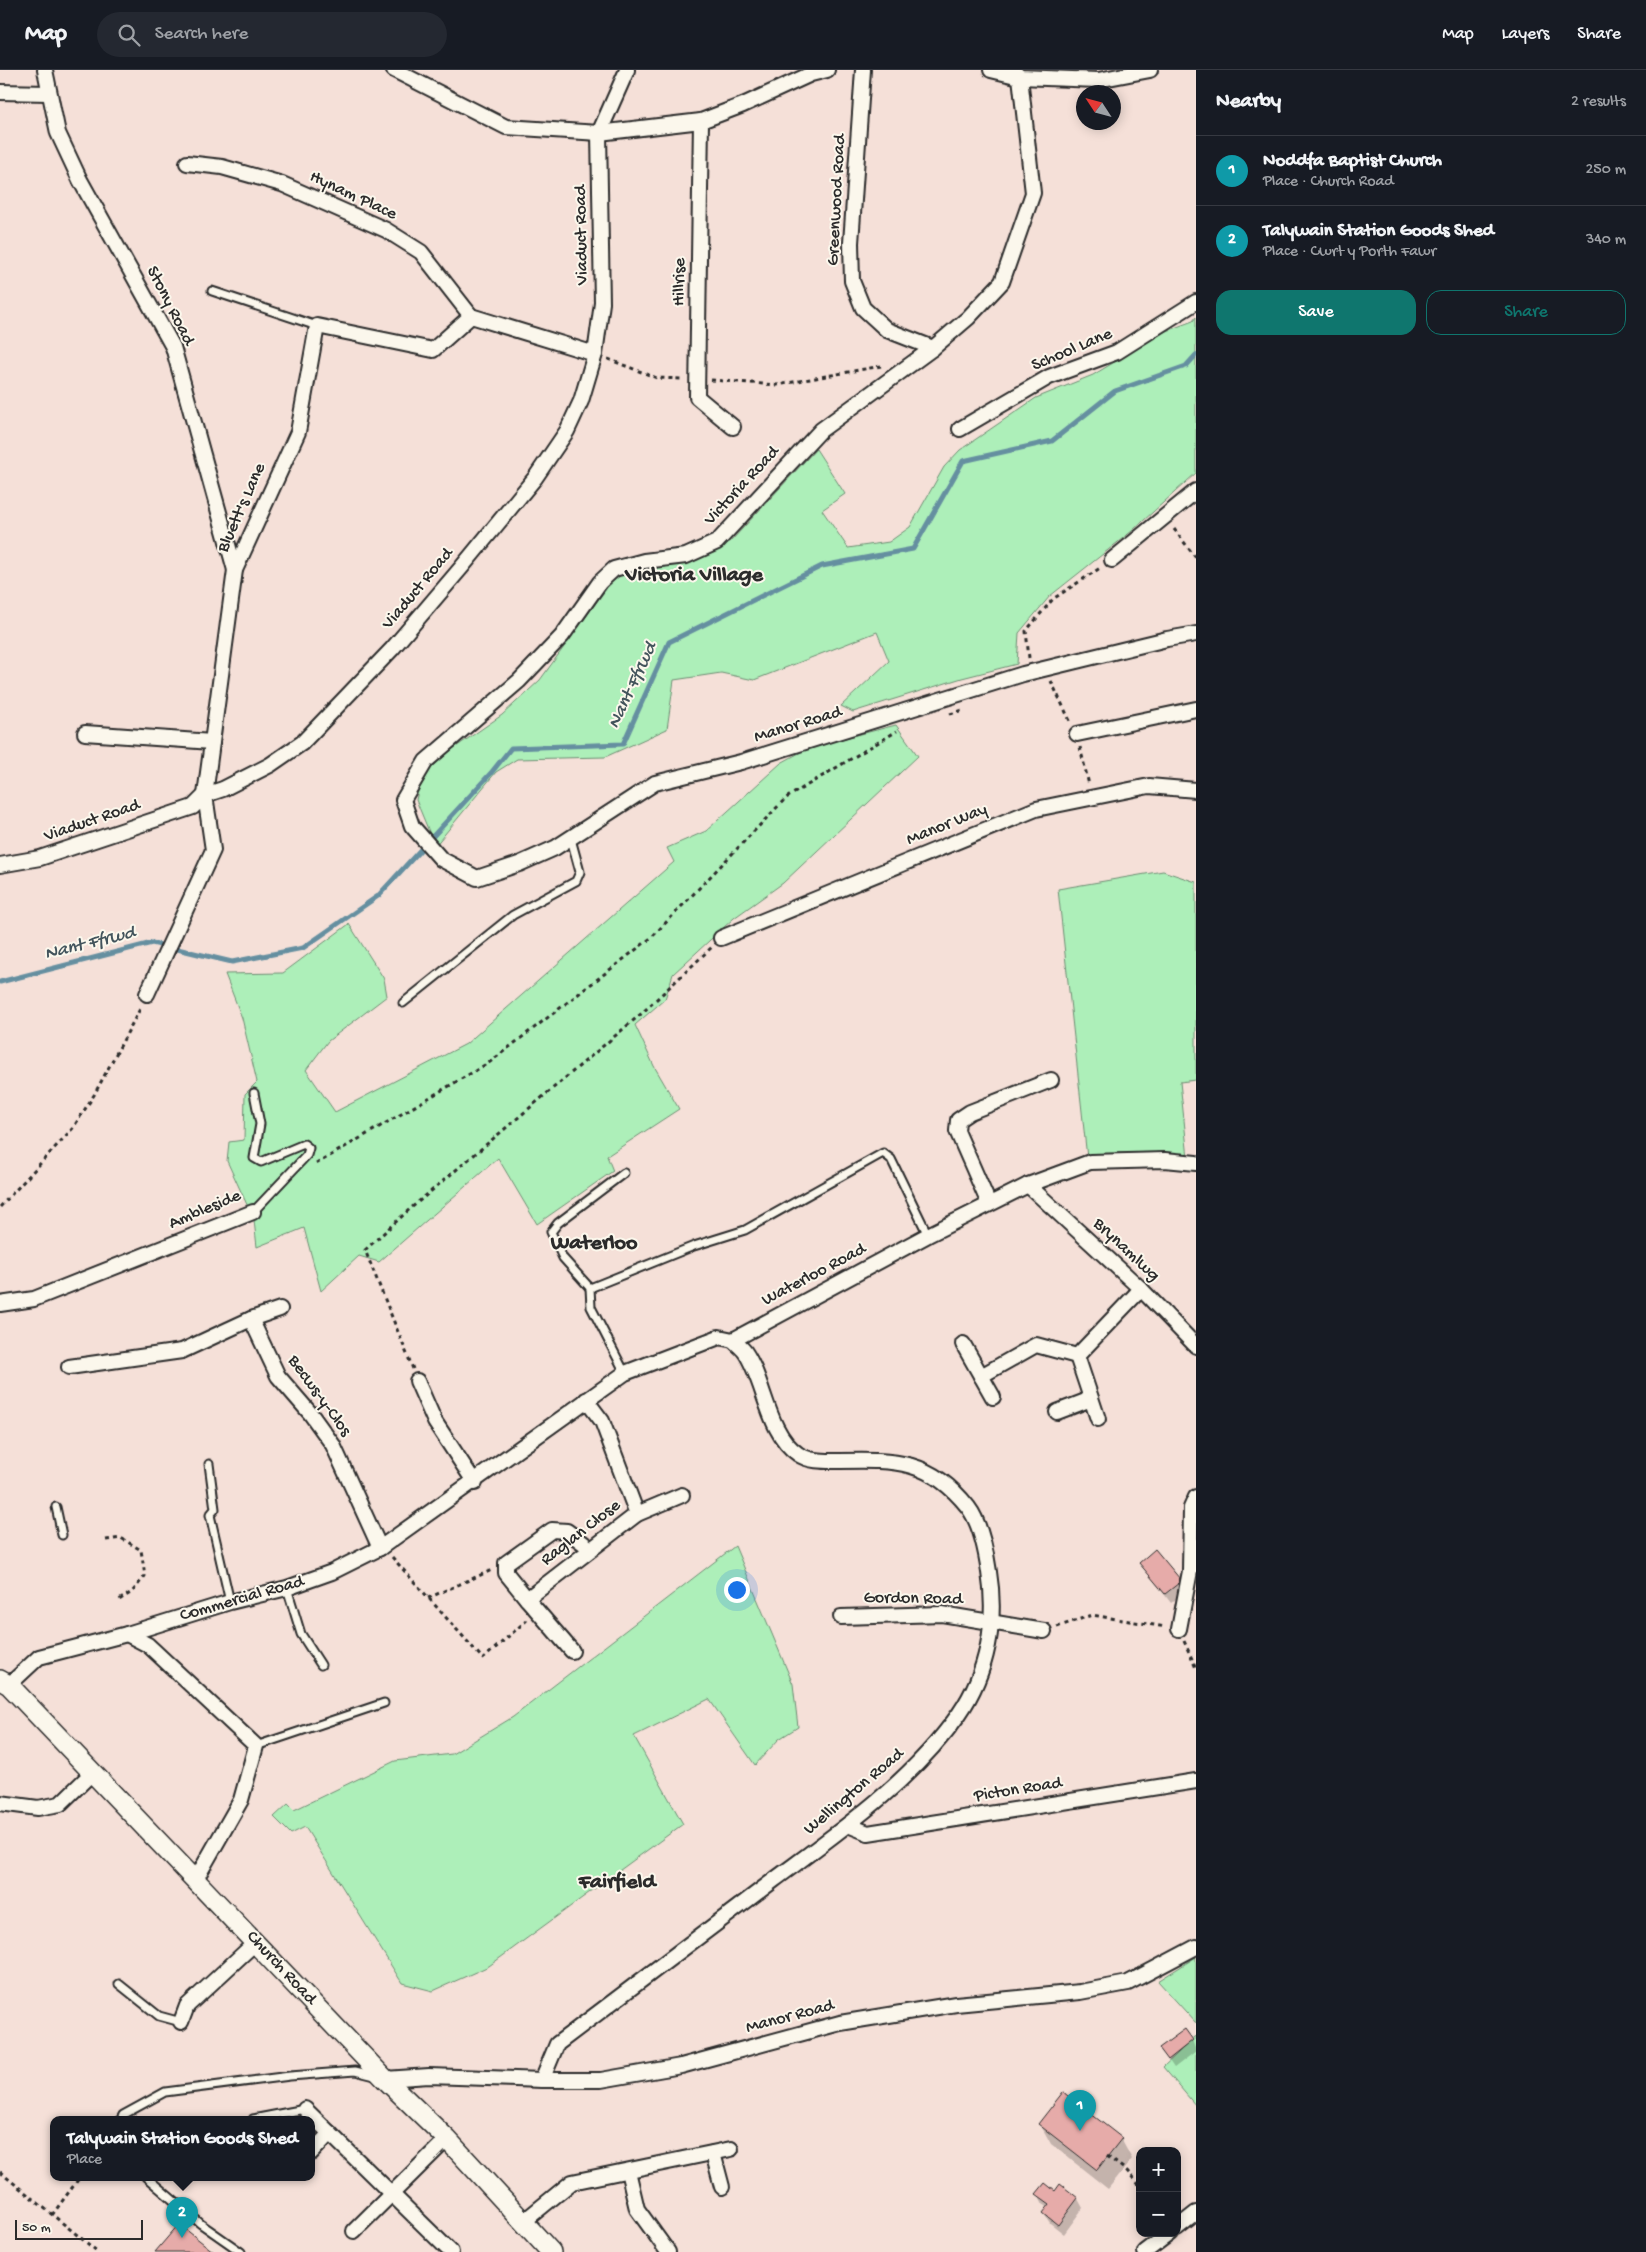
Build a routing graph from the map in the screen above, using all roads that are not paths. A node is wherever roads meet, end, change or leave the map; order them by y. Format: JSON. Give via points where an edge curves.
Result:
{"nodes":[{"id":1,"x":44,"y":70,"type":"edge"},
{"id":2,"x":394,"y":70,"type":"edge"},
{"id":3,"x":627,"y":70,"type":"edge"},
{"id":4,"x":827,"y":70,"type":"edge"},
{"id":5,"x":863,"y":70,"type":"edge"},
{"id":6,"x":991,"y":70,"type":"edge"},
{"id":7,"x":1150,"y":70,"type":"edge"},
{"id":8,"x":1016,"y":73,"type":"edge"},
{"id":9,"x":0,"y":92,"type":"edge"},
{"id":10,"x":49,"y":93,"type":"junction"},
{"id":11,"x":701,"y":121,"type":"junction"},
{"id":12,"x":599,"y":133,"type":"junction"},
{"id":13,"x":187,"y":163,"type":"dead end"},
{"id":14,"x":212,"y":291,"type":"dead end"},
{"id":15,"x":1196,"y":302,"type":"edge"},
{"id":16,"x":471,"y":316,"type":"junction"},
{"id":17,"x":316,"y":326,"type":"junction"},
{"id":18,"x":933,"y":348,"type":"junction"},
{"id":19,"x":595,"y":354,"type":"junction"},
{"id":20,"x":733,"y":427,"type":"dead end"},
{"id":21,"x":960,"y":429,"type":"dead end"},
{"id":22,"x":1196,"y":491,"type":"edge"},
{"id":23,"x":1112,"y":560,"type":"road end"},
{"id":24,"x":235,"y":570,"type":"junction"},
{"id":25,"x":1196,"y":634,"type":"edge"},
{"id":26,"x":1196,"y":709,"type":"edge"},
{"id":27,"x":85,"y":733,"type":"dead end"},
{"id":28,"x":1077,"y":734,"type":"dead end"},
{"id":29,"x":212,"y":742,"type":"junction"},
{"id":30,"x":1196,"y":790,"type":"edge"},
{"id":31,"x":205,"y":795,"type":"junction"},
{"id":32,"x":571,"y":838,"type":"junction"},
{"id":33,"x":434,"y":851,"type":"joint"},
{"id":34,"x":0,"y":865,"type":"edge"},
{"id":35,"x":721,"y":938,"type":"road end"},
{"id":36,"x":147,"y":994,"type":"road end"},
{"id":37,"x":403,"y":1002,"type":"dead end"},
{"id":38,"x":1051,"y":1080,"type":"dead end"},
{"id":39,"x":254,"y":1093,"type":"dead end"},
{"id":40,"x":1196,"y":1163,"type":"edge"},
{"id":41,"x":624,"y":1173,"type":"dead end"},
{"id":42,"x":1028,"y":1185,"type":"junction"},
{"id":43,"x":989,"y":1204,"type":"junction"},
{"id":44,"x":253,"y":1212,"type":"joint"},
{"id":45,"x":928,"y":1235,"type":"junction"},
{"id":46,"x":590,"y":1288,"type":"junction"},
{"id":47,"x":1141,"y":1289,"type":"junction"},
{"id":48,"x":0,"y":1304,"type":"edge"},
{"id":49,"x":280,"y":1309,"type":"dead end"},
{"id":50,"x":251,"y":1319,"type":"junction"},
{"id":51,"x":734,"y":1340,"type":"junction"},
{"id":52,"x":963,"y":1344,"type":"dead end"},
{"id":53,"x":1196,"y":1346,"type":"edge"},
{"id":54,"x":1077,"y":1356,"type":"junction"},
{"id":55,"x":69,"y":1367,"type":"dead end"},
{"id":56,"x":625,"y":1373,"type":"junction"},
{"id":57,"x":981,"y":1376,"type":"junction"},
{"id":58,"x":417,"y":1381,"type":"road end"},
{"id":59,"x":993,"y":1397,"type":"dead end"},
{"id":60,"x":1091,"y":1399,"type":"junction"},
{"id":61,"x":586,"y":1400,"type":"junction"},
{"id":62,"x":1057,"y":1412,"type":"dead end"},
{"id":63,"x":1098,"y":1419,"type":"dead end"},
{"id":64,"x":209,"y":1464,"type":"dead end"},
{"id":65,"x":475,"y":1483,"type":"junction"},
{"id":66,"x":682,"y":1495,"type":"dead end"},
{"id":67,"x":1196,"y":1497,"type":"edge"},
{"id":68,"x":56,"y":1507,"type":"dead end"},
{"id":69,"x":637,"y":1514,"type":"junction"},
{"id":70,"x":62,"y":1534,"type":"dead end"},
{"id":71,"x":380,"y":1548,"type":"junction"},
{"id":72,"x":591,"y":1549,"type":"junction"},
{"id":73,"x":287,"y":1588,"type":"junction"},
{"id":74,"x":527,"y":1599,"type":"junction"},
{"id":75,"x":230,"y":1602,"type":"junction"},
{"id":76,"x":1189,"y":1608,"type":"edge"},
{"id":77,"x":841,"y":1617,"type":"dead end"},
{"id":78,"x":993,"y":1621,"type":"junction"},
{"id":79,"x":1179,"y":1629,"type":"road end"},
{"id":80,"x":1044,"y":1631,"type":"road end"},
{"id":81,"x":127,"y":1634,"type":"junction"},
{"id":82,"x":572,"y":1651,"type":"dead end"},
{"id":83,"x":321,"y":1665,"type":"dead end"},
{"id":84,"x":5,"y":1682,"type":"edge"},
{"id":85,"x":384,"y":1703,"type":"dead end"},
{"id":86,"x":256,"y":1746,"type":"junction"},
{"id":87,"x":93,"y":1772,"type":"junction"},
{"id":88,"x":1196,"y":1781,"type":"edge"},
{"id":89,"x":0,"y":1803,"type":"edge"},
{"id":90,"x":848,"y":1825,"type":"junction"},
{"id":91,"x":196,"y":1879,"type":"junction"},
{"id":92,"x":256,"y":1942,"type":"junction"},
{"id":93,"x":1196,"y":1947,"type":"edge"},
{"id":94,"x":119,"y":1984,"type":"dead end"},
{"id":95,"x":181,"y":2022,"type":"joint"},
{"id":96,"x":385,"y":2079,"type":"junction"},
{"id":97,"x":542,"y":2080,"type":"junction"},
{"id":98,"x":305,"y":2109,"type":"joint"},
{"id":99,"x":122,"y":2116,"type":"edge"},
{"id":100,"x":269,"y":2116,"type":"edge"},
{"id":101,"x":312,"y":2116,"type":"edge"},
{"id":102,"x":315,"y":2119,"type":"edge"},
{"id":103,"x":330,"y":2133,"type":"junction"},
{"id":104,"x":447,"y":2139,"type":"junction"},
{"id":105,"x":315,"y":2149,"type":"edge"},
{"id":106,"x":730,"y":2149,"type":"dead end"},
{"id":107,"x":713,"y":2153,"type":"junction"},
{"id":108,"x":628,"y":2171,"type":"junction"},
{"id":109,"x":151,"y":2181,"type":"edge"},
{"id":110,"x":722,"y":2187,"type":"dead end"},
{"id":111,"x":392,"y":2193,"type":"junction"},
{"id":112,"x":1196,"y":2213,"type":"edge"},
{"id":113,"x":523,"y":2222,"type":"junction"},
{"id":114,"x":1181,"y":2225,"type":"edge"},
{"id":115,"x":354,"y":2231,"type":"dead end"},
{"id":116,"x":1165,"y":2237,"type":"edge"},
{"id":117,"x":663,"y":2250,"type":"edge"},
{"id":118,"x":241,"y":2252,"type":"edge"},
{"id":119,"x":451,"y":2252,"type":"edge"},
{"id":120,"x":551,"y":2252,"type":"edge"},
{"id":121,"x":1146,"y":2252,"type":"edge"}],
"edges":[{"from":1,"to":10,"type":"street","name":"Stony Road"},
{"from":2,"to":12,"type":"street","via":[[506,127]]},
{"from":3,"to":12,"type":"street"},
{"from":4,"to":11,"type":"street"},
{"from":5,"to":18,"type":"street","name":"Greenwood Road","via":[[851,243],[852,281],[863,308],[887,330]]},
{"from":6,"to":8,"type":"street"},
{"from":7,"to":8,"type":"street","via":[[1098,80]]},
{"from":8,"to":18,"type":"street","name":"Victoria Road","via":[[1034,193],[1002,282],[968,318]]},
{"from":9,"to":10,"type":"street"},
{"from":10,"to":24,"type":"street","name":"Stony Road","via":[[58,133],[80,180],[173,346]]},
{"from":11,"to":12,"type":"street"},
{"from":11,"to":20,"type":"street","name":"Hillrise","via":[[697,397]]},
{"from":12,"to":19,"type":"street","name":"Viaduct Road","via":[[602,303]]},
{"from":13,"to":16,"type":"street","name":"Hynam Place","via":[[222,167],[282,184],[386,230],[421,252]]},
{"from":14,"to":17,"type":"lane"},
{"from":15,"to":21,"type":"street","name":"School Lane","via":[[1117,352],[1048,377]]},
{"from":16,"to":17,"type":"street","via":[[433,350]]},
{"from":16,"to":19,"type":"street"},
{"from":17,"to":24,"type":"street","name":"Bluett's Lane","via":[[298,432]]},
{"from":18,"to":33,"type":"street","name":"Victoria Road","via":[[821,430],[717,542],[686,556],[644,561],[614,569],[600,582],[562,636],[520,681],[426,761],[403,800],[412,826]]},
{"from":19,"to":31,"type":"street","name":"Viaduct Road","via":[[571,423],[535,478],[392,649],[302,743],[270,765]]},
{"from":22,"to":23,"type":"street"},
{"from":24,"to":29,"type":"street","name":"Bluett's Lane"},
{"from":25,"to":32,"type":"street","name":"Manor Road","via":[[1030,672],[741,762],[655,783]]},
{"from":26,"to":28,"type":"street"},
{"from":27,"to":29,"type":"street"},
{"from":29,"to":31,"type":"street","name":"Bluett's Lane"},
{"from":30,"to":35,"type":"street","name":"Manor Way","via":[[1149,786],[1036,809]]},
{"from":31,"to":34,"type":"street","name":"Viaduct Road","via":[[193,807],[40,858]]},
{"from":31,"to":36,"type":"street","name":"Bluett's Lane","via":[[213,850]]},
{"from":32,"to":33,"type":"street","name":"Manor Road","via":[[519,864],[477,878]]},
{"from":32,"to":37,"type":"lane","via":[[580,872],[576,881],[513,915]]},
{"from":38,"to":43,"type":"street","via":[[970,1112],[958,1120],[957,1130]]},
{"from":39,"to":44,"type":"lane","name":"Ambleside","via":[[260,1124],[254,1158],[261,1162],[304,1144],[308,1148],[307,1155]]},
{"from":40,"to":42,"type":"street","name":"Waterloo Road","via":[[1165,1160],[1090,1162]]},
{"from":41,"to":46,"type":"lane","via":[[558,1222],[551,1232],[563,1258]]},
{"from":42,"to":43,"type":"street","name":"Waterloo Road"},
{"from":42,"to":47,"type":"street","name":"Brynamlwg"},
{"from":43,"to":45,"type":"street","name":"Waterloo Road"},
{"from":44,"to":48,"type":"street","name":"Ambleside","via":[[34,1300]]},
{"from":45,"to":46,"type":"lane","via":[[891,1159],[883,1153],[745,1230],[694,1246]]},
{"from":45,"to":51,"type":"street","name":"Waterloo Road"},
{"from":46,"to":56,"type":"lane","via":[[591,1307]]},
{"from":47,"to":53,"type":"street","name":"Brynamlwg"},
{"from":47,"to":54,"type":"street"},
{"from":49,"to":50,"type":"street"},
{"from":50,"to":55,"type":"street","via":[[182,1351]]},
{"from":50,"to":71,"type":"street","name":"Becws-y-Clos","via":[[278,1376],[333,1445]]},
{"from":51,"to":56,"type":"street","name":"Waterloo Road","via":[[719,1337]]},
{"from":51,"to":78,"type":"street","name":"Wellington Road","via":[[745,1352],[782,1439],[800,1456],[822,1461],[878,1460],[914,1465],[943,1480],[970,1508],[985,1546]]},
{"from":52,"to":57,"type":"street"},
{"from":54,"to":57,"type":"street","via":[[1036,1345]]},
{"from":54,"to":60,"type":"street"},
{"from":56,"to":61,"type":"street","name":"Waterloo Road"},
{"from":57,"to":59,"type":"street"},
{"from":58,"to":65,"type":"street","via":[[435,1422]]},
{"from":60,"to":62,"type":"street"},
{"from":60,"to":63,"type":"street"},
{"from":61,"to":65,"type":"street","name":"Waterloo Road"},
{"from":61,"to":69,"type":"street","name":"Raglan Close","via":[[602,1421]]},
{"from":64,"to":75,"type":"lane","via":[[215,1508],[210,1515]]},
{"from":65,"to":71,"type":"street","name":"Commercial Road"},
{"from":66,"to":69,"type":"street"},
{"from":67,"to":76,"type":"street","via":[[1191,1508]]},
{"from":68,"to":70,"type":"lane"},
{"from":69,"to":72,"type":"street","name":"Raglan Close"},
{"from":71,"to":73,"type":"street","name":"Commercial Road","via":[[332,1572]]},
{"from":72,"to":74,"type":"street","name":"Raglan Close"},
{"from":72,"to":74,"type":"street","via":[[567,1531],[552,1530],[506,1563],[506,1573]]},
{"from":73,"to":75,"type":"street","name":"Commercial Road"},
{"from":73,"to":83,"type":"lane","via":[[301,1634]]},
{"from":74,"to":82,"type":"street"},
{"from":75,"to":81,"type":"street","name":"Commercial Road"},
{"from":76,"to":79,"type":"street"},
{"from":77,"to":78,"type":"street","name":"Gordon Road","via":[[942,1614]]},
{"from":78,"to":80,"type":"street","name":"Gordon Road"},
{"from":78,"to":90,"type":"street","name":"Wellington Road","via":[[984,1664],[960,1713],[908,1774]]},
{"from":81,"to":84,"type":"street","name":"Commercial Road","via":[[39,1657]]},
{"from":81,"to":86,"type":"street","via":[[148,1644]]},
{"from":84,"to":87,"type":"main road","name":"Church Road"},
{"from":85,"to":86,"type":"lane"},
{"from":86,"to":91,"type":"street","via":[[241,1800]]},
{"from":87,"to":89,"type":"street","via":[[60,1804],[38,1808]]},
{"from":87,"to":91,"type":"main road","name":"Church Road"},
{"from":88,"to":90,"type":"street","name":"Picton Road","via":[[868,1834]]},
{"from":90,"to":97,"type":"street","name":"Wellington Road","via":[[557,2044]]},
{"from":91,"to":92,"type":"main road","name":"Church Road"},
{"from":92,"to":95,"type":"street","via":[[187,2006]]},
{"from":92,"to":96,"type":"main road","name":"Church Road"},
{"from":93,"to":97,"type":"street","name":"Manor Road","via":[[1128,1983],[1080,1992],[956,2004],[840,2023],[681,2066],[601,2080]]},
{"from":94,"to":95,"type":"lane","via":[[159,2016]]},
{"from":96,"to":97,"type":"street","name":"Manor Road","via":[[429,2076]]},
{"from":96,"to":99,"type":"lane","via":[[355,2071],[165,2092]]},
{"from":96,"to":104,"type":"main road","name":"Church Road"},
{"from":98,"to":100,"type":"lane"},
{"from":98,"to":101,"type":"street"},
{"from":102,"to":103,"type":"street"},
{"from":103,"to":105,"type":"street"},
{"from":103,"to":111,"type":"street"},
{"from":104,"to":111,"type":"street"},
{"from":104,"to":113,"type":"main road","name":"Church Road"},
{"from":106,"to":107,"type":"street"},
{"from":107,"to":108,"type":"street"},
{"from":107,"to":110,"type":"street"},
{"from":108,"to":113,"type":"street","via":[[572,2182]]},
{"from":108,"to":117,"type":"street","via":[[637,2209]]},
{"from":109,"to":118,"type":"lane","via":[[201,2224]]},
{"from":111,"to":115,"type":"street"},
{"from":111,"to":119,"type":"street"},
{"from":112,"to":114,"type":"street"},
{"from":113,"to":120,"type":"main road","name":"Church Road"},
{"from":116,"to":121,"type":"street"}]}
